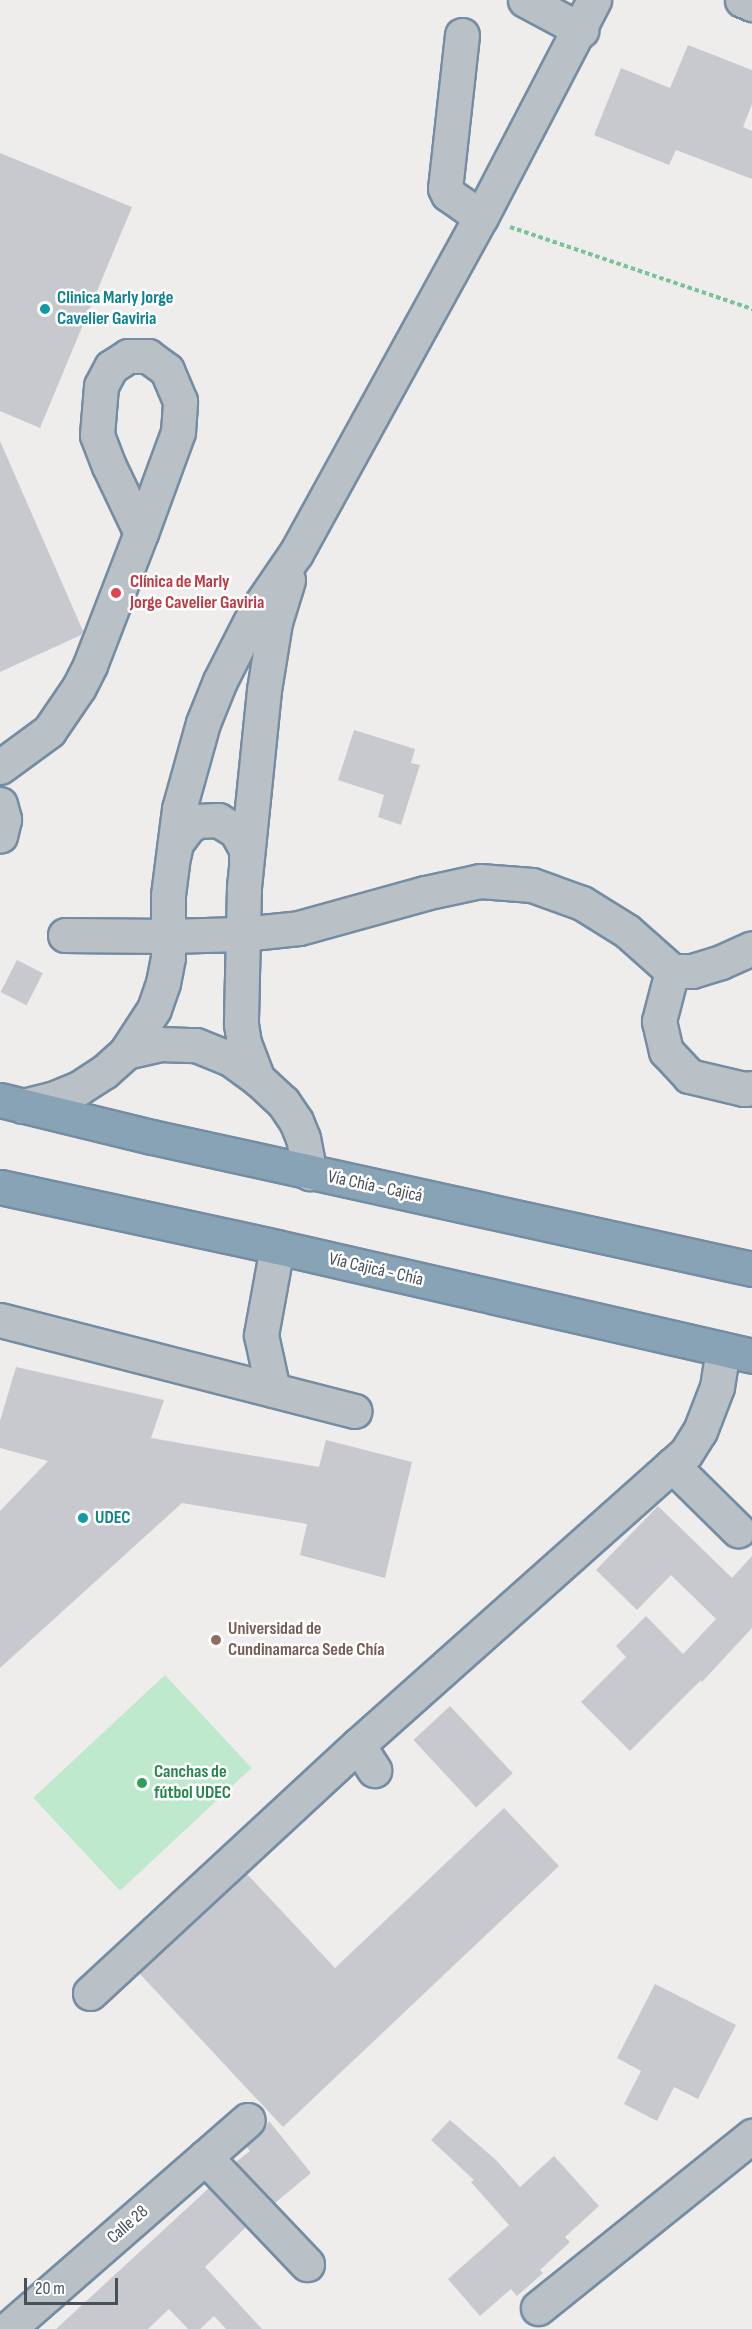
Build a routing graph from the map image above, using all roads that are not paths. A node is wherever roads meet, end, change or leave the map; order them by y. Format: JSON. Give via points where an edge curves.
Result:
{"nodes":[{"id":1,"x":525,"y":0,"type":"edge"},
{"id":2,"x":594,"y":0,"type":"edge"},
{"id":3,"x":742,"y":0,"type":"edge"},
{"id":4,"x":752,"y":4,"type":"edge"},
{"id":5,"x":581,"y":30,"type":"junction"},
{"id":6,"x":462,"y":34,"type":"dead end"},
{"id":7,"x":481,"y":217,"type":"junction"},
{"id":8,"x":141,"y":533,"type":"dead end"},
{"id":9,"x":296,"y":553,"type":"junction"},
{"id":10,"x":220,"y":681,"type":"junction"},
{"id":11,"x":264,"y":690,"type":"junction"},
{"id":12,"x":0,"y":767,"type":"edge"},
{"id":13,"x":0,"y":804,"type":"edge"},
{"id":14,"x":0,"y":836,"type":"edge"},
{"id":15,"x":174,"y":853,"type":"junction"},
{"id":16,"x":246,"y":860,"type":"junction"},
{"id":17,"x":242,"y":934,"type":"junction"},
{"id":18,"x":65,"y":935,"type":"dead end"},
{"id":19,"x":167,"y":936,"type":"junction"},
{"id":20,"x":752,"y":948,"type":"edge"},
{"id":21,"x":672,"y":970,"type":"junction"},
{"id":22,"x":126,"y":1052,"type":"junction"},
{"id":23,"x":258,"y":1079,"type":"junction"},
{"id":24,"x":752,"y":1088,"type":"edge"},
{"id":25,"x":12,"y":1103,"type":"edge"},
{"id":26,"x":310,"y":1173,"type":"junction"},
{"id":27,"x":0,"y":1187,"type":"edge"},
{"id":28,"x":277,"y":1246,"type":"junction"},
{"id":29,"x":747,"y":1263,"type":"edge"},
{"id":30,"x":0,"y":1320,"type":"edge"},
{"id":31,"x":737,"y":1353,"type":"edge"},
{"id":32,"x":273,"y":1390,"type":"junction"},
{"id":33,"x":354,"y":1411,"type":"dead end"},
{"id":34,"x":672,"y":1465,"type":"junction"},
{"id":35,"x":738,"y":1530,"type":"dead end"},
{"id":36,"x":90,"y":1993,"type":"dead end"},
{"id":37,"x":248,"y":2120,"type":"dead end"},
{"id":38,"x":752,"y":2136,"type":"edge"},
{"id":39,"x":205,"y":2157,"type":"junction"},
{"id":40,"x":307,"y":2264,"type":"dead end"},
{"id":41,"x":538,"y":2308,"type":"dead end"},
{"id":42,"x":8,"y":2329,"type":"edge"}],
"edges":[{"from":1,"to":5,"type":"street"},
{"from":2,"to":5,"type":"street"},
{"from":3,"to":4,"type":"street"},
{"from":5,"to":7,"type":"street"},
{"from":6,"to":7,"type":"street","via":[[445,188]]},
{"from":7,"to":9,"type":"street"},
{"from":8,"to":12,"type":"street","via":[[79,687],[49,731]]},
{"from":9,"to":10,"type":"street","via":[[254,614]]},
{"from":9,"to":11,"type":"street","via":[[275,622]]},
{"from":10,"to":11,"type":"street"},
{"from":10,"to":15,"type":"street","via":[[189,765]]},
{"from":11,"to":16,"type":"street"},
{"from":13,"to":14,"type":"street","via":[[4,819]]},
{"from":15,"to":16,"type":"street","via":[[188,826],[197,821],[218,820],[236,831],[246,849]]},
{"from":15,"to":19,"type":"street"},
{"from":16,"to":17,"type":"street"},
{"from":17,"to":19,"type":"street"},
{"from":17,"to":21,"type":"street","via":[[299,928],[480,881],[522,884],[582,903],[627,931]]},
{"from":17,"to":23,"type":"street","via":[[241,1024]]},
{"from":18,"to":19,"type":"street"},
{"from":19,"to":22,"type":"street","via":[[168,957],[154,1009]]},
{"from":20,"to":21,"type":"street","via":[[692,971]]},
{"from":21,"to":24,"type":"street","via":[[659,1021],[666,1051],[689,1076]]},
{"from":22,"to":23,"type":"street","via":[[160,1044],[196,1045],[230,1058]]},
{"from":22,"to":25,"type":"street","via":[[79,1088],[52,1099]]},
{"from":23,"to":26,"type":"street","via":[[283,1102],[296,1121]]},
{"from":25,"to":26,"type":"highway","name":"Vía Chía - Cajicá"},
{"from":26,"to":29,"type":"highway","name":"Vía Chía - Cajicá"},
{"from":27,"to":28,"type":"highway","name":"Vía Cajicá - Chía"},
{"from":28,"to":31,"type":"highway","name":"Vía Cajicá - Chía"},
{"from":28,"to":32,"type":"street","via":[[261,1335]]},
{"from":30,"to":32,"type":"street"},
{"from":31,"to":34,"type":"street","via":[[717,1386],[700,1431],[686,1453]]},
{"from":32,"to":33,"type":"street"},
{"from":34,"to":35,"type":"street"},
{"from":34,"to":36,"type":"street","via":[[366,1758]]},
{"from":37,"to":39,"type":"street","name":"Calle 28"},
{"from":38,"to":41,"type":"street"},
{"from":39,"to":40,"type":"street"},
{"from":39,"to":42,"type":"street","name":"Calle 28"}]}
